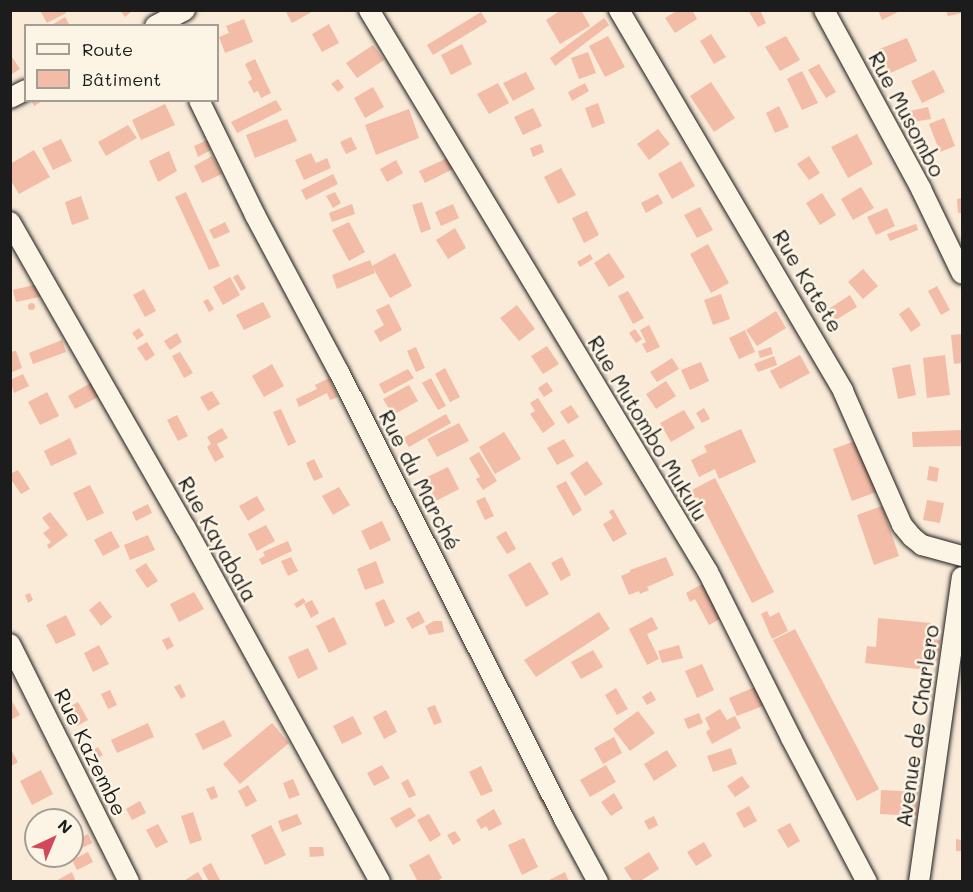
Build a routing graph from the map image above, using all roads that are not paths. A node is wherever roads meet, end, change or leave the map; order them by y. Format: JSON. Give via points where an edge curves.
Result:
{"nodes":[{"id":1,"x":185,"y":10,"type":"edge"},
{"id":2,"x":369,"y":10,"type":"edge"},
{"id":3,"x":620,"y":10,"type":"edge"},
{"id":4,"x":824,"y":10,"type":"edge"},
{"id":5,"x":157,"y":21,"type":"edge"},
{"id":6,"x":24,"y":91,"type":"edge"},
{"id":7,"x":10,"y":98,"type":"edge"},
{"id":8,"x":200,"y":102,"type":"edge"},
{"id":9,"x":10,"y":222,"type":"edge"},
{"id":10,"x":963,"y":274,"type":"edge"},
{"id":11,"x":963,"y":556,"type":"edge"},
{"id":12,"x":963,"y":577,"type":"edge"},
{"id":13,"x":10,"y":644,"type":"edge"},
{"id":14,"x":129,"y":882,"type":"edge"},
{"id":15,"x":381,"y":882,"type":"edge"},
{"id":16,"x":598,"y":882,"type":"edge"},
{"id":17,"x":867,"y":882,"type":"edge"},
{"id":18,"x":919,"y":882,"type":"edge"}],
"edges":[{"from":1,"to":5,"type":"street"},
{"from":2,"to":17,"type":"street","name":"Rue Mutombo Mukulu","via":[[708,572]]},
{"from":3,"to":11,"type":"street","name":"Rue Katete","via":[[843,391],[902,525],[922,544]]},
{"from":4,"to":10,"type":"street","name":"Rue Musombo"},
{"from":6,"to":7,"type":"street"},
{"from":8,"to":16,"type":"street","name":"Rue du Marché"},
{"from":9,"to":15,"type":"street","name":"Rue Kayabala","via":[[185,527]]},
{"from":12,"to":18,"type":"street","name":"Avenue de Charlero"},
{"from":13,"to":14,"type":"street","name":"Rue Kazembe"}]}
